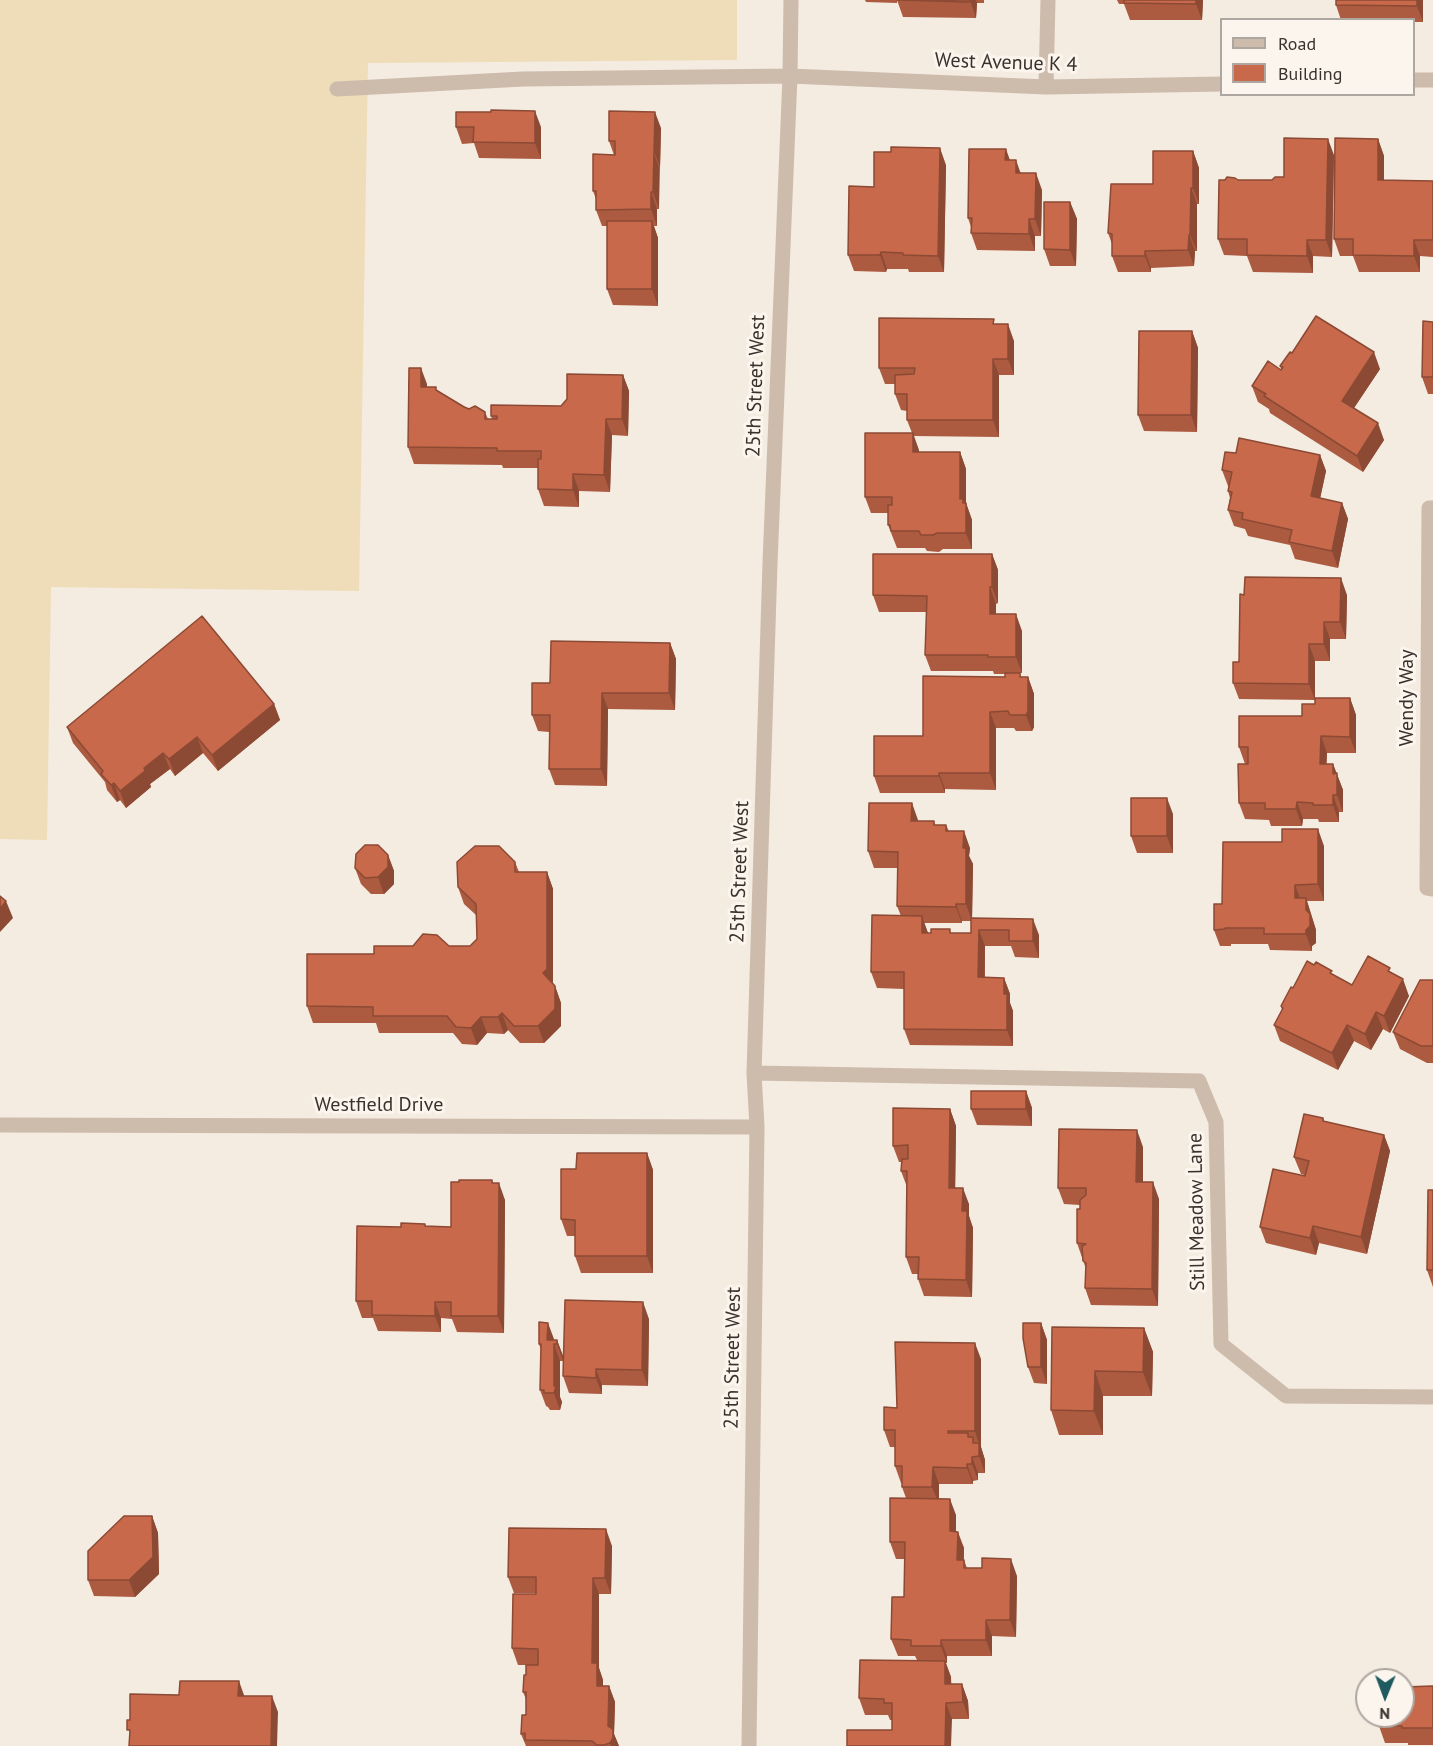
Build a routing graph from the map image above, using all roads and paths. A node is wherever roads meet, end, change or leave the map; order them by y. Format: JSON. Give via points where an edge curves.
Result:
{"nodes":[{"id":1,"x":791,"y":0,"type":"edge"},
{"id":2,"x":1048,"y":0,"type":"edge"},
{"id":3,"x":790,"y":76,"type":"junction"},
{"id":4,"x":1415,"y":80,"type":"edge"},
{"id":5,"x":1433,"y":80,"type":"edge"},
{"id":6,"x":1220,"y":84,"type":"edge"},
{"id":7,"x":1046,"y":87,"type":"junction"},
{"id":8,"x":337,"y":89,"type":"dead end"},
{"id":9,"x":1431,"y":508,"type":"edge"},
{"id":10,"x":1430,"y":888,"type":"edge"},
{"id":11,"x":754,"y":1073,"type":"junction"},
{"id":12,"x":0,"y":1125,"type":"edge"},
{"id":13,"x":757,"y":1126,"type":"junction"},
{"id":14,"x":1433,"y":1397,"type":"edge"},
{"id":15,"x":749,"y":1746,"type":"edge"}],
"edges":[{"from":1,"to":3,"type":"street","name":"25th Street West"},
{"from":2,"to":7,"type":"street"},
{"from":3,"to":7,"type":"street","name":"West Avenue K 4"},
{"from":3,"to":8,"type":"street","name":"West Avenue K 4","via":[[523,79]]},
{"from":3,"to":11,"type":"street","name":"25th Street West"},
{"from":4,"to":5,"type":"street"},
{"from":6,"to":7,"type":"street","name":"West Avenue K 4"},
{"from":9,"to":10,"type":"street","name":"Wendy Way"},
{"from":11,"to":13,"type":"street","name":"25th Street West"},
{"from":11,"to":14,"type":"street","name":"Still Meadow Lane","via":[[1199,1081],[1216,1122],[1221,1344],[1286,1396]]},
{"from":12,"to":13,"type":"street","name":"Westfield Drive"},
{"from":13,"to":15,"type":"street","name":"25th Street West"}]}
